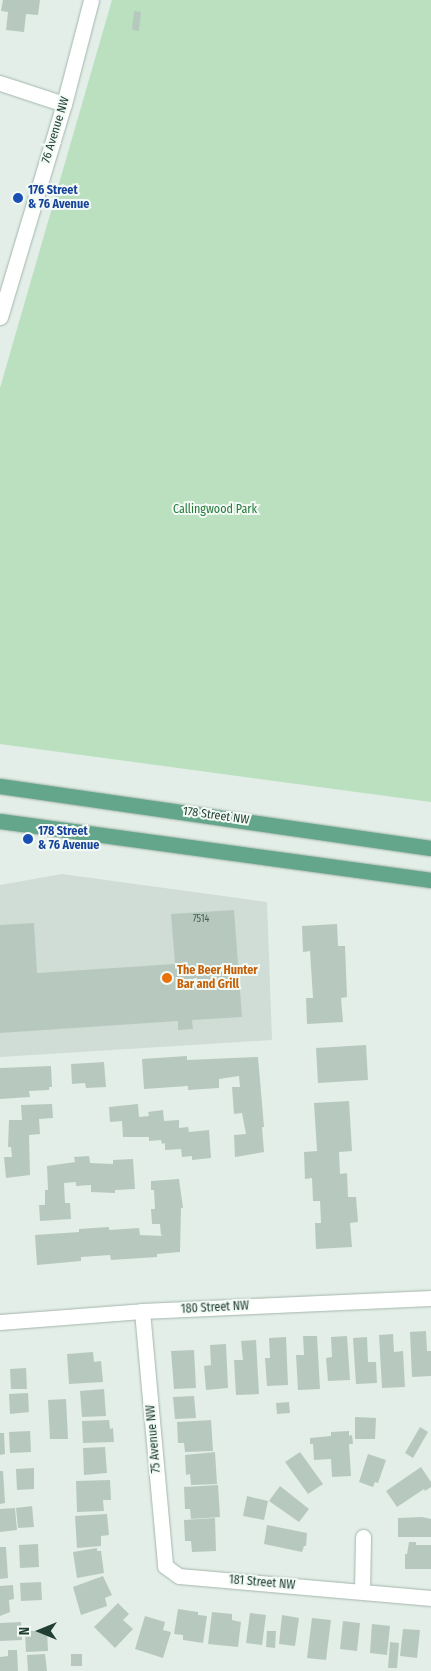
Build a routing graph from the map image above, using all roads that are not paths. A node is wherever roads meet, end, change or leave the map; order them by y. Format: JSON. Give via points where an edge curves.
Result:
{"nodes":[{"id":1,"x":91,"y":0,"type":"edge"},
{"id":2,"x":0,"y":83,"type":"edge"},
{"id":3,"x":64,"y":104,"type":"junction"},
{"id":4,"x":0,"y":316,"type":"edge"},
{"id":5,"x":0,"y":786,"type":"edge"},
{"id":6,"x":0,"y":821,"type":"edge"},
{"id":7,"x":431,"y":848,"type":"edge"},
{"id":8,"x":431,"y":880,"type":"edge"},
{"id":9,"x":431,"y":1298,"type":"edge"},
{"id":10,"x":142,"y":1311,"type":"junction"},
{"id":11,"x":0,"y":1322,"type":"edge"},
{"id":12,"x":363,"y":1537,"type":"dead end"},
{"id":13,"x":165,"y":1566,"type":"joint"},
{"id":14,"x":362,"y":1591,"type":"junction"},
{"id":15,"x":431,"y":1598,"type":"edge"}],
"edges":[{"from":1,"to":3,"type":"street","name":"76 Avenue NW"},
{"from":2,"to":3,"type":"street"},
{"from":3,"to":4,"type":"street","name":"76 Avenue NW"},
{"from":5,"to":7,"type":"main road","name":"178 Street NW"},
{"from":6,"to":8,"type":"main road"},
{"from":9,"to":10,"type":"street","name":"180 Street NW"},
{"from":10,"to":11,"type":"street","name":"180 Street NW"},
{"from":10,"to":13,"type":"street","name":"75 Avenue NW"},
{"from":12,"to":14,"type":"street"},
{"from":13,"to":14,"type":"street","name":"181 Street NW","via":[[179,1576]]},
{"from":14,"to":15,"type":"street","name":"181 Street NW"}]}
